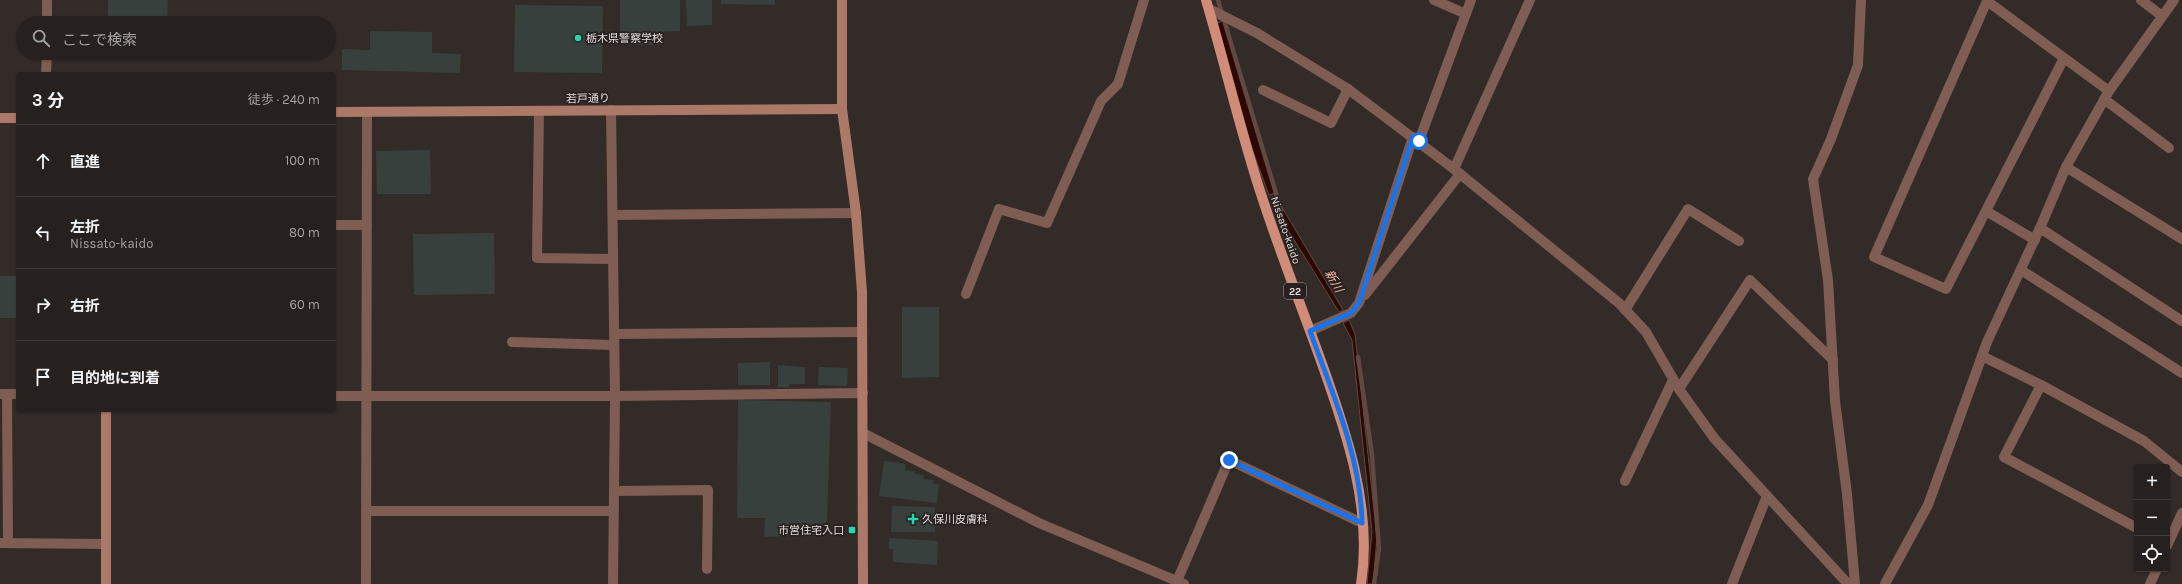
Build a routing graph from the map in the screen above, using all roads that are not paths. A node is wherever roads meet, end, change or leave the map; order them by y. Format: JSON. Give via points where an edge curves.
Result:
{"nodes":[{"id":1,"x":47,"y":0,"type":"edge"},
{"id":2,"x":842,"y":0,"type":"edge"},
{"id":3,"x":1144,"y":0,"type":"edge"},
{"id":4,"x":1434,"y":0,"type":"edge"},
{"id":5,"x":1471,"y":0,"type":"edge"},
{"id":6,"x":1530,"y":0,"type":"edge"},
{"id":7,"x":1861,"y":0,"type":"edge"},
{"id":8,"x":2140,"y":0,"type":"edge"},
{"id":9,"x":2174,"y":0,"type":"edge"},
{"id":10,"x":1210,"y":7,"type":"edge"},
{"id":11,"x":1466,"y":14,"type":"junction"},
{"id":12,"x":47,"y":16,"type":"edge"},
{"id":13,"x":2162,"y":16,"type":"junction"},
{"id":14,"x":2064,"y":58,"type":"junction"},
{"id":15,"x":47,"y":60,"type":"edge"},
{"id":16,"x":46,"y":72,"type":"edge"},
{"id":17,"x":1348,"y":89,"type":"junction"},
{"id":18,"x":1263,"y":90,"type":"dead end"},
{"id":19,"x":2106,"y":95,"type":"junction"},
{"id":20,"x":842,"y":108,"type":"junction"},
{"id":21,"x":539,"y":110,"type":"junction"},
{"id":22,"x":611,"y":110,"type":"junction"},
{"id":23,"x":336,"y":112,"type":"edge"},
{"id":24,"x":367,"y":112,"type":"junction"},
{"id":25,"x":0,"y":118,"type":"edge"},
{"id":26,"x":16,"y":118,"type":"edge"},
{"id":27,"x":1416,"y":139,"type":"junction"},
{"id":28,"x":2169,"y":148,"type":"dead end"},
{"id":29,"x":2066,"y":167,"type":"junction"},
{"id":30,"x":1457,"y":171,"type":"junction"},
{"id":31,"x":1986,"y":211,"type":"junction"},
{"id":32,"x":856,"y":213,"type":"junction"},
{"id":33,"x":613,"y":215,"type":"junction"},
{"id":34,"x":336,"y":225,"type":"edge"},
{"id":35,"x":367,"y":225,"type":"junction"},
{"id":36,"x":2040,"y":228,"type":"junction"},
{"id":37,"x":2182,"y":239,"type":"edge"},
{"id":38,"x":2035,"y":240,"type":"junction"},
{"id":39,"x":1739,"y":241,"type":"dead end"},
{"id":40,"x":613,"y":259,"type":"junction"},
{"id":41,"x":2021,"y":270,"type":"junction"},
{"id":42,"x":966,"y":294,"type":"dead end"},
{"id":43,"x":1359,"y":303,"type":"junction"},
{"id":44,"x":1625,"y":310,"type":"junction"},
{"id":45,"x":2182,"y":321,"type":"edge"},
{"id":46,"x":1310,"y":331,"type":"junction"},
{"id":47,"x":862,"y":332,"type":"junction"},
{"id":48,"x":614,"y":334,"type":"junction"},
{"id":49,"x":512,"y":342,"type":"dead end"},
{"id":50,"x":614,"y":345,"type":"junction"},
{"id":51,"x":1982,"y":356,"type":"junction"},
{"id":52,"x":1833,"y":360,"type":"junction"},
{"id":53,"x":2182,"y":373,"type":"edge"},
{"id":54,"x":1676,"y":385,"type":"junction"},
{"id":55,"x":2041,"y":385,"type":"junction"},
{"id":56,"x":863,"y":393,"type":"junction"},
{"id":57,"x":4,"y":394,"type":"edge"},
{"id":58,"x":16,"y":394,"type":"edge"},
{"id":59,"x":336,"y":396,"type":"edge"},
{"id":60,"x":366,"y":396,"type":"junction"},
{"id":61,"x":614,"y":396,"type":"junction"},
{"id":62,"x":106,"y":412,"type":"edge"},
{"id":63,"x":863,"y":433,"type":"junction"},
{"id":64,"x":2182,"y":472,"type":"edge"},
{"id":65,"x":1625,"y":481,"type":"dead end"},
{"id":66,"x":614,"y":491,"type":"junction"},
{"id":67,"x":1767,"y":496,"type":"junction"},
{"id":68,"x":366,"y":511,"type":"junction"},
{"id":69,"x":613,"y":511,"type":"junction"},
{"id":70,"x":2182,"y":513,"type":"edge"},
{"id":71,"x":1362,"y":523,"type":"junction"},
{"id":72,"x":2134,"y":526,"type":"edge"},
{"id":73,"x":2170,"y":539,"type":"edge"},
{"id":74,"x":4,"y":543,"type":"edge"},
{"id":75,"x":106,"y":544,"type":"junction"},
{"id":76,"x":707,"y":569,"type":"dead end"},
{"id":77,"x":2155,"y":572,"type":"edge"},
{"id":78,"x":1180,"y":583,"type":"edge"},
{"id":79,"x":106,"y":584,"type":"edge"},
{"id":80,"x":366,"y":584,"type":"edge"},
{"id":81,"x":613,"y":584,"type":"edge"},
{"id":82,"x":863,"y":584,"type":"edge"},
{"id":83,"x":1361,"y":584,"type":"edge"},
{"id":84,"x":1732,"y":584,"type":"edge"},
{"id":85,"x":1848,"y":584,"type":"edge"},
{"id":86,"x":1855,"y":584,"type":"edge"},
{"id":87,"x":1886,"y":584,"type":"edge"},
{"id":88,"x":2150,"y":584,"type":"edge"}],
"edges":[{"from":1,"to":12,"type":"street"},
{"from":2,"to":20,"type":"street"},
{"from":3,"to":42,"type":"street","via":[[1118,84],[1101,101],[1047,223],[999,209]]},
{"from":4,"to":11,"type":"street"},
{"from":5,"to":11,"type":"street"},
{"from":6,"to":30,"type":"street"},
{"from":7,"to":52,"type":"street","via":[[1858,65],[1831,139],[1813,179],[1828,280]]},
{"from":8,"to":13,"type":"street"},
{"from":9,"to":13,"type":"street"},
{"from":10,"to":17,"type":"street"},
{"from":10,"to":46,"type":"main road","name":"Nissato-kaido","number":"22","via":[[1261,193]]},
{"from":11,"to":27,"type":"street"},
{"from":13,"to":19,"type":"street"},
{"from":14,"to":19,"type":"street"},
{"from":14,"to":31,"type":"street"},
{"from":14,"to":31,"type":"street","via":[[1987,2],[1874,258],[1946,289]]},
{"from":15,"to":16,"type":"street"},
{"from":17,"to":18,"type":"street","via":[[1331,123]]},
{"from":17,"to":27,"type":"street"},
{"from":19,"to":28,"type":"street"},
{"from":19,"to":29,"type":"street"},
{"from":20,"to":22,"type":"street","name":"若戸通り"},
{"from":20,"to":32,"type":"street"},
{"from":21,"to":22,"type":"street","name":"若戸通り"},
{"from":21,"to":24,"type":"street","name":"若戸通り"},
{"from":21,"to":40,"type":"street","via":[[536,258]]},
{"from":22,"to":33,"type":"street"},
{"from":23,"to":24,"type":"street","name":"若戸通り"},
{"from":24,"to":35,"type":"street"},
{"from":25,"to":26,"type":"street"},
{"from":27,"to":30,"type":"street"},
{"from":27,"to":43,"type":"street"},
{"from":29,"to":36,"type":"street"},
{"from":29,"to":37,"type":"street"},
{"from":30,"to":43,"type":"street"},
{"from":30,"to":44,"type":"street"},
{"from":31,"to":38,"type":"street"},
{"from":32,"to":33,"type":"street"},
{"from":32,"to":47,"type":"street","via":[[862,292]]},
{"from":33,"to":40,"type":"street"},
{"from":34,"to":35,"type":"street"},
{"from":35,"to":60,"type":"street"},
{"from":36,"to":38,"type":"street"},
{"from":36,"to":45,"type":"street"},
{"from":38,"to":41,"type":"street"},
{"from":39,"to":44,"type":"street","via":[[1688,209]]},
{"from":40,"to":48,"type":"street"},
{"from":41,"to":51,"type":"street"},
{"from":41,"to":53,"type":"street"},
{"from":43,"to":46,"type":"street","via":[[1350,313]]},
{"from":44,"to":54,"type":"street","via":[[1646,332]]},
{"from":46,"to":71,"type":"main road","name":"Nissato-kaido","number":"22","via":[[1340,413],[1351,452],[1359,490]]},
{"from":47,"to":48,"type":"street"},
{"from":47,"to":56,"type":"street"},
{"from":48,"to":50,"type":"street"},
{"from":49,"to":50,"type":"street"},
{"from":50,"to":61,"type":"street"},
{"from":51,"to":55,"type":"street"},
{"from":51,"to":87,"type":"street","via":[[1928,505]]},
{"from":52,"to":54,"type":"street","via":[[1750,280]]},
{"from":52,"to":86,"type":"street","via":[[1835,401]]},
{"from":54,"to":65,"type":"street"},
{"from":54,"to":67,"type":"street","via":[[1714,438]]},
{"from":55,"to":64,"type":"street","via":[[2144,441]]},
{"from":55,"to":72,"type":"street","via":[[2004,457]]},
{"from":56,"to":61,"type":"street"},
{"from":56,"to":63,"type":"street"},
{"from":57,"to":58,"type":"street"},
{"from":57,"to":74,"type":"street"},
{"from":59,"to":60,"type":"street"},
{"from":60,"to":61,"type":"street"},
{"from":60,"to":68,"type":"street"},
{"from":61,"to":66,"type":"street"},
{"from":62,"to":75,"type":"street"},
{"from":63,"to":78,"type":"street","via":[[1038,523]]},
{"from":63,"to":82,"type":"street"},
{"from":66,"to":69,"type":"street"},
{"from":66,"to":76,"type":"street","via":[[708,490]]},
{"from":67,"to":84,"type":"street"},
{"from":67,"to":85,"type":"street"},
{"from":68,"to":69,"type":"street"},
{"from":68,"to":80,"type":"street"},
{"from":69,"to":81,"type":"street"},
{"from":70,"to":73,"type":"street"},
{"from":71,"to":78,"type":"street","via":[[1229,460]]},
{"from":71,"to":83,"type":"main road","name":"Nissato-kaido","number":"22","via":[[1364,554]]},
{"from":74,"to":75,"type":"street"},
{"from":75,"to":79,"type":"street"},
{"from":77,"to":88,"type":"street"}]}
